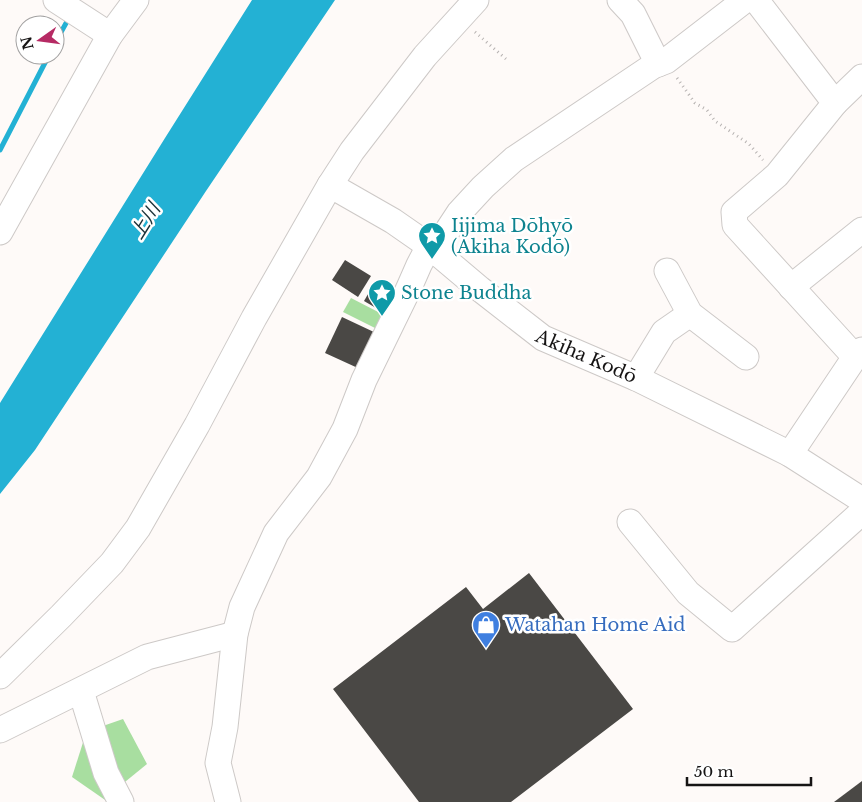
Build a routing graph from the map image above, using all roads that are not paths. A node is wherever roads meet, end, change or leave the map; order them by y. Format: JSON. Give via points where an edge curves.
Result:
{"nodes":[{"id":1,"x":56,"y":0,"type":"edge"},
{"id":2,"x":136,"y":0,"type":"edge"},
{"id":3,"x":620,"y":0,"type":"edge"},
{"id":4,"x":745,"y":0,"type":"edge"},
{"id":5,"x":756,"y":0,"type":"edge"},
{"id":6,"x":467,"y":9,"type":"edge"},
{"id":7,"x":106,"y":33,"type":"junction"},
{"id":8,"x":662,"y":62,"type":"junction"},
{"id":9,"x":862,"y":77,"type":"edge"},
{"id":10,"x":835,"y":103,"type":"junction"},
{"id":11,"x":330,"y":185,"type":"junction"},
{"id":12,"x":862,"y":230,"type":"edge"},
{"id":13,"x":0,"y":232,"type":"edge"},
{"id":14,"x":436,"y":250,"type":"junction"},
{"id":15,"x":667,"y":271,"type":"dead end"},
{"id":16,"x":791,"y":287,"type":"junction"},
{"id":17,"x":690,"y":314,"type":"junction"},
{"id":18,"x":858,"y":354,"type":"edge"},
{"id":19,"x":746,"y":357,"type":"dead end"},
{"id":20,"x":636,"y":378,"type":"junction"},
{"id":21,"x":790,"y":454,"type":"junction"},
{"id":22,"x":862,"y":500,"type":"edge"},
{"id":23,"x":862,"y":512,"type":"edge"},
{"id":24,"x":630,"y":522,"type":"dead end"},
{"id":25,"x":235,"y":634,"type":"junction"},
{"id":26,"x":0,"y":676,"type":"edge"},
{"id":27,"x":81,"y":690,"type":"junction"},
{"id":28,"x":0,"y":730,"type":"edge"},
{"id":29,"x":121,"y":802,"type":"edge"},
{"id":30,"x":228,"y":802,"type":"edge"}],
"edges":[{"from":1,"to":7,"type":"street"},
{"from":2,"to":7,"type":"street"},
{"from":3,"to":8,"type":"street","via":[[633,14]]},
{"from":4,"to":8,"type":"street"},
{"from":5,"to":10,"type":"street"},
{"from":6,"to":11,"type":"street","via":[[424,56]]},
{"from":7,"to":13,"type":"street"},
{"from":8,"to":14,"type":"street","via":[[514,159],[459,213]]},
{"from":9,"to":10,"type":"street"},
{"from":10,"to":16,"type":"street","via":[[777,176],[734,212],[735,225]]},
{"from":11,"to":14,"type":"street","name":"Akiha Kodō"},
{"from":11,"to":26,"type":"street","via":[[138,528],[112,563]]},
{"from":12,"to":16,"type":"street"},
{"from":14,"to":20,"type":"street","name":"Akiha Kodō","via":[[543,338]]},
{"from":14,"to":25,"type":"street","via":[[436,266],[408,290],[364,380],[345,430],[319,477],[276,533],[242,607]]},
{"from":15,"to":17,"type":"street"},
{"from":16,"to":18,"type":"street"},
{"from":17,"to":19,"type":"street"},
{"from":17,"to":20,"type":"street","via":[[664,332]]},
{"from":18,"to":21,"type":"street"},
{"from":20,"to":21,"type":"street","name":"Akiha Kodō"},
{"from":21,"to":22,"type":"street","name":"Akiha Kodō"},
{"from":23,"to":24,"type":"street","via":[[732,629],[688,593]]},
{"from":25,"to":27,"type":"street","via":[[147,657]]},
{"from":25,"to":30,"type":"street","via":[[218,763]]},
{"from":27,"to":28,"type":"street"},
{"from":27,"to":29,"type":"street","via":[[106,773]]}]}
